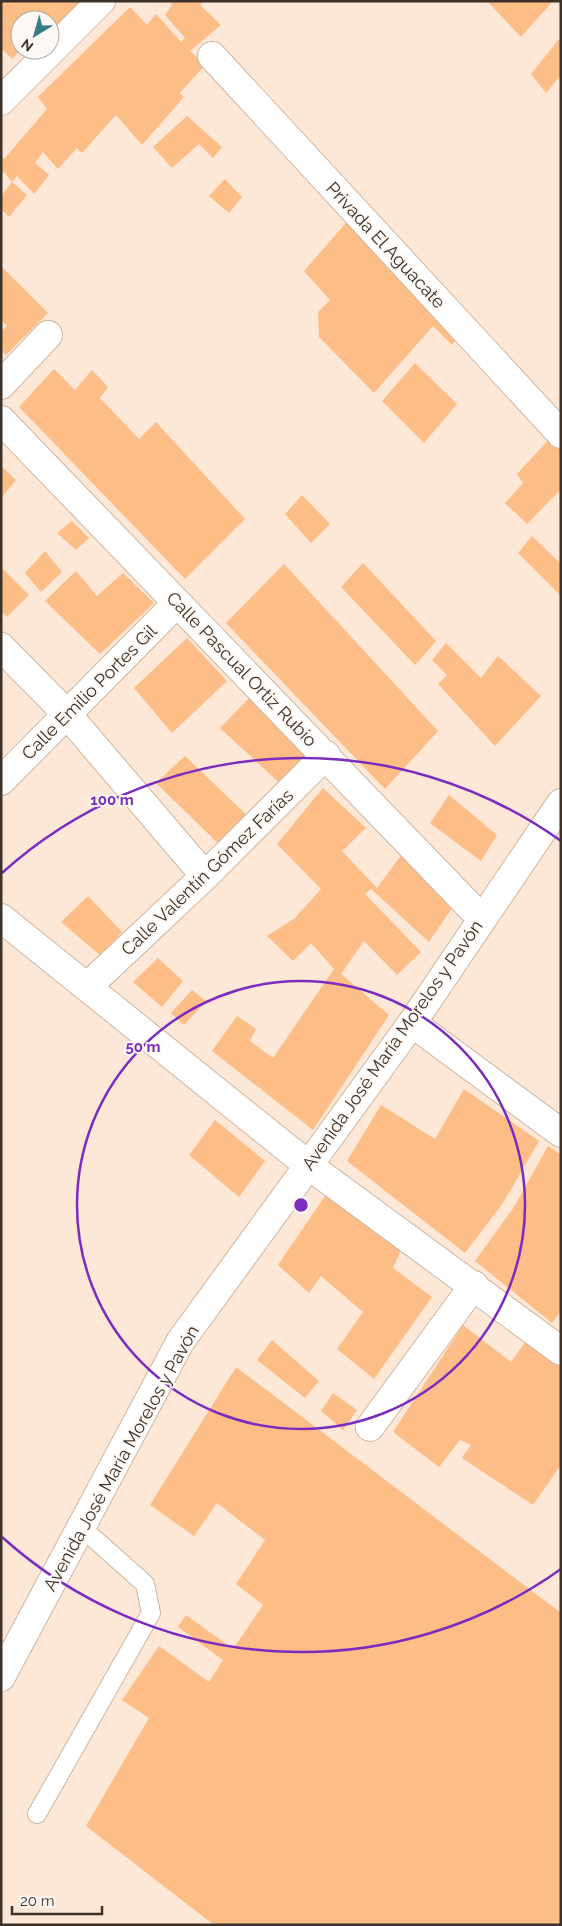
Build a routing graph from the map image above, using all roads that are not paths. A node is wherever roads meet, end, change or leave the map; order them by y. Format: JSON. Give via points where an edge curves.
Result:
{"nodes":[{"id":1,"x":101,"y":1,"type":"edge"},
{"id":2,"x":212,"y":56,"type":"dead end"},
{"id":3,"x":6,"y":86,"type":"edge"},
{"id":4,"x":48,"y":335,"type":"dead end"},
{"id":5,"x":1,"y":385,"type":"edge"},
{"id":6,"x":1,"y":420,"type":"edge"},
{"id":7,"x":561,"y":434,"type":"edge"},
{"id":8,"x":177,"y":603,"type":"junction"},
{"id":9,"x":1,"y":648,"type":"edge"},
{"id":10,"x":66,"y":713,"type":"junction"},
{"id":11,"x":326,"y":756,"type":"junction"},
{"id":12,"x":1,"y":781,"type":"edge"},
{"id":13,"x":561,"y":802,"type":"edge"},
{"id":14,"x":204,"y":876,"type":"junction"},
{"id":15,"x":1,"y":918,"type":"edge"},
{"id":16,"x":482,"y":918,"type":"junction"},
{"id":17,"x":87,"y":987,"type":"junction"},
{"id":18,"x":412,"y":1023,"type":"junction"},
{"id":19,"x":561,"y":1133,"type":"edge"},
{"id":20,"x":308,"y":1165,"type":"junction"},
{"id":21,"x":474,"y":1285,"type":"junction"},
{"id":22,"x":561,"y":1351,"type":"edge"},
{"id":23,"x":370,"y":1427,"type":"dead end"},
{"id":24,"x":81,"y":1527,"type":"junction"},
{"id":25,"x":1,"y":1677,"type":"edge"},
{"id":26,"x":37,"y":1814,"type":"dead end"}],
"edges":[{"from":1,"to":3,"type":"street"},
{"from":2,"to":7,"type":"street","name":"Privada El Aguacate"},
{"from":4,"to":5,"type":"street"},
{"from":6,"to":8,"type":"street","name":"Calle Pascual Ortiz Rubio"},
{"from":8,"to":10,"type":"street","name":"Calle Emilio Portes Gil"},
{"from":8,"to":11,"type":"street","name":"Calle Pascual Ortiz Rubio"},
{"from":9,"to":10,"type":"street"},
{"from":10,"to":12,"type":"street","name":"Calle Emilio Portes Gil"},
{"from":10,"to":14,"type":"street"},
{"from":11,"to":14,"type":"street","name":"Calle Valentín Gómez Farías"},
{"from":11,"to":16,"type":"street","name":"Calle Pascual Ortiz Rubio"},
{"from":13,"to":16,"type":"street","name":"Avenida José María Morelos y Pavón"},
{"from":14,"to":17,"type":"street","name":"Calle Valentín Gómez Farías"},
{"from":15,"to":17,"type":"street"},
{"from":16,"to":18,"type":"street","name":"Avenida José María Morelos y Pavón"},
{"from":17,"to":20,"type":"street"},
{"from":18,"to":19,"type":"street"},
{"from":18,"to":20,"type":"street","name":"Avenida José María Morelos y Pavón"},
{"from":20,"to":21,"type":"street"},
{"from":20,"to":24,"type":"street","name":"Avenida José María Morelos y Pavón","via":[[180,1342]]},
{"from":21,"to":22,"type":"street"},
{"from":21,"to":23,"type":"street"},
{"from":24,"to":25,"type":"street","name":"Avenida José María Morelos y Pavón"},
{"from":24,"to":26,"type":"lane","via":[[145,1584],[151,1613]]}]}
